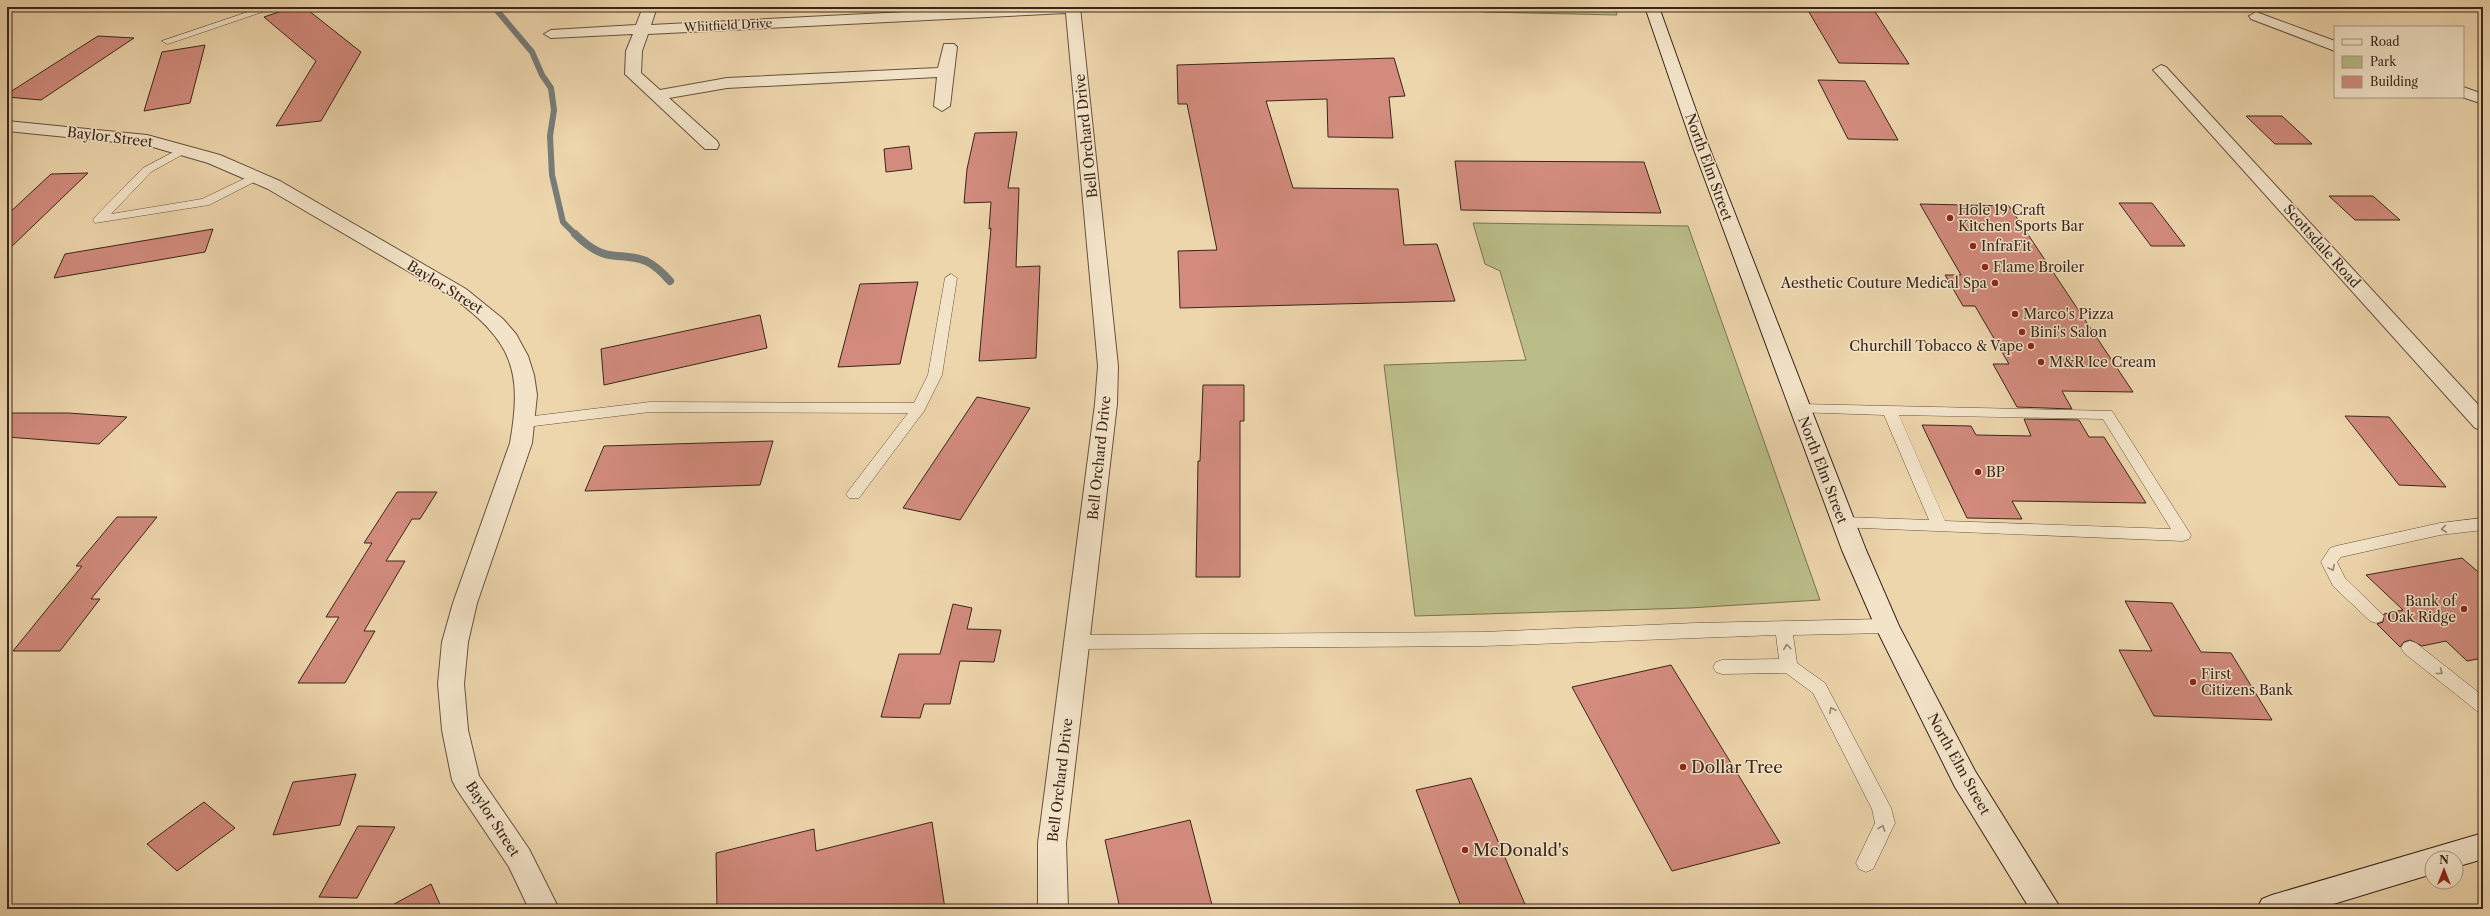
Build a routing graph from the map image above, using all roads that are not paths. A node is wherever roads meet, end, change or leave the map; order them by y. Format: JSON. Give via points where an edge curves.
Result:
{"nodes":[{"id":1,"x":650,"y":7,"type":"edge"},
{"id":2,"x":1073,"y":7,"type":"edge"},
{"id":3,"x":1652,"y":7,"type":"edge"},
{"id":4,"x":263,"y":10,"type":"dead end"},
{"id":5,"x":2256,"y":16,"type":"dead end"},
{"id":6,"x":641,"y":30,"type":"junction"},
{"id":7,"x":550,"y":34,"type":"dead end"},
{"id":8,"x":167,"y":40,"type":"dead end"},
{"id":9,"x":2334,"y":46,"type":"edge"},
{"id":10,"x":949,"y":47,"type":"dead end"},
{"id":11,"x":2161,"y":70,"type":"dead end"},
{"id":12,"x":946,"y":72,"type":"junction"},
{"id":13,"x":2464,"y":92,"type":"edge"},
{"id":14,"x":658,"y":95,"type":"junction"},
{"id":15,"x":2483,"y":99,"type":"edge"},
{"id":16,"x":942,"y":106,"type":"dead end"},
{"id":17,"x":7,"y":126,"type":"edge"},
{"id":18,"x":711,"y":145,"type":"dead end"},
{"id":19,"x":183,"y":150,"type":"junction"},
{"id":20,"x":256,"y":178,"type":"junction"},
{"id":21,"x":951,"y":278,"type":"dead end"},
{"id":22,"x":919,"y":408,"type":"junction"},
{"id":23,"x":1800,"y":409,"type":"junction"},
{"id":24,"x":1889,"y":410,"type":"junction"},
{"id":25,"x":526,"y":422,"type":"junction"},
{"id":26,"x":2483,"y":423,"type":"edge"},
{"id":27,"x":854,"y":494,"type":"dead end"},
{"id":28,"x":1844,"y":524,"type":"junction"},
{"id":29,"x":2483,"y":524,"type":"edge"},
{"id":30,"x":1940,"y":527,"type":"junction"},
{"id":31,"x":2376,"y":616,"type":"dead end"},
{"id":32,"x":1887,"y":626,"type":"junction"},
{"id":33,"x":1784,"y":628,"type":"junction"},
{"id":34,"x":1077,"y":642,"type":"junction"},
{"id":35,"x":2410,"y":648,"type":"dead end"},
{"id":36,"x":1789,"y":666,"type":"junction"},
{"id":37,"x":1722,"y":667,"type":"dead end"},
{"id":38,"x":2483,"y":706,"type":"edge"},
{"id":39,"x":2483,"y":846,"type":"edge"},
{"id":40,"x":2464,"y":852,"type":"edge"},
{"id":41,"x":1866,"y":863,"type":"dead end"},
{"id":42,"x":2424,"y":863,"type":"edge"},
{"id":43,"x":544,"y":909,"type":"edge"},
{"id":44,"x":1053,"y":909,"type":"edge"},
{"id":45,"x":2046,"y":909,"type":"edge"},
{"id":46,"x":2272,"y":909,"type":"edge"}],
"edges":[{"from":1,"to":6,"type":"street"},
{"from":2,"to":6,"type":"street","name":"Whitfield Drive"},
{"from":2,"to":34,"type":"street","name":"Bell Orchard Drive","via":[[1108,366],[1106,404]]},
{"from":3,"to":23,"type":"street","name":"North Elm Street","via":[[1701,147]]},
{"from":4,"to":8,"type":"lane"},
{"from":5,"to":9,"type":"street"},
{"from":6,"to":7,"type":"street","name":"Whitfield Drive"},
{"from":6,"to":14,"type":"street","via":[[634,51],[633,74]]},
{"from":10,"to":12,"type":"street"},
{"from":11,"to":26,"type":"street","name":"Scottsdale Road"},
{"from":12,"to":14,"type":"street","via":[[727,83]]},
{"from":12,"to":16,"type":"street"},
{"from":13,"to":15,"type":"street"},
{"from":14,"to":18,"type":"street"},
{"from":17,"to":19,"type":"street","name":"Baylor Street","via":[[147,140]]},
{"from":19,"to":20,"type":"street","name":"Baylor Street","via":[[214,159]]},
{"from":19,"to":20,"type":"lane","via":[[147,170],[99,220],[205,202]]},
{"from":20,"to":25,"type":"street","name":"Baylor Street","via":[[354,231],[481,308],[500,325],[513,343],[521,364],[526,392]]},
{"from":21,"to":22,"type":"lane","via":[[935,375]]},
{"from":22,"to":25,"type":"lane","via":[[650,407]]},
{"from":22,"to":27,"type":"lane"},
{"from":23,"to":24,"type":"lane"},
{"from":23,"to":28,"type":"street","name":"North Elm Street"},
{"from":24,"to":30,"type":"lane"},
{"from":24,"to":30,"type":"lane","via":[[2107,414],[2183,535]]},
{"from":25,"to":43,"type":"street","name":"Baylor Street","via":[[465,603],[455,642],[451,684],[455,730],[466,780],[519,858]]},
{"from":28,"to":30,"type":"lane"},
{"from":28,"to":32,"type":"street","name":"North Elm Street"},
{"from":29,"to":31,"type":"lane","one_way":true,"via":[[2433,530],[2336,552],[2329,562],[2339,582]]},
{"from":32,"to":33,"type":"lane"},
{"from":32,"to":45,"type":"street","name":"North Elm Street","via":[[1965,779]]},
{"from":33,"to":34,"type":"lane","via":[[1484,640]]},
{"from":36,"to":33,"type":"lane","one_way":true},
{"from":34,"to":44,"type":"street","name":"Bell Orchard Drive","via":[[1052,843]]},
{"from":35,"to":38,"type":"lane","one_way":true},
{"from":36,"to":37,"type":"lane"},
{"from":41,"to":36,"type":"lane","one_way":true,"via":[[1885,823],[1881,808],[1819,688]]},
{"from":39,"to":40,"type":"street"},
{"from":42,"to":46,"type":"street"}]}
